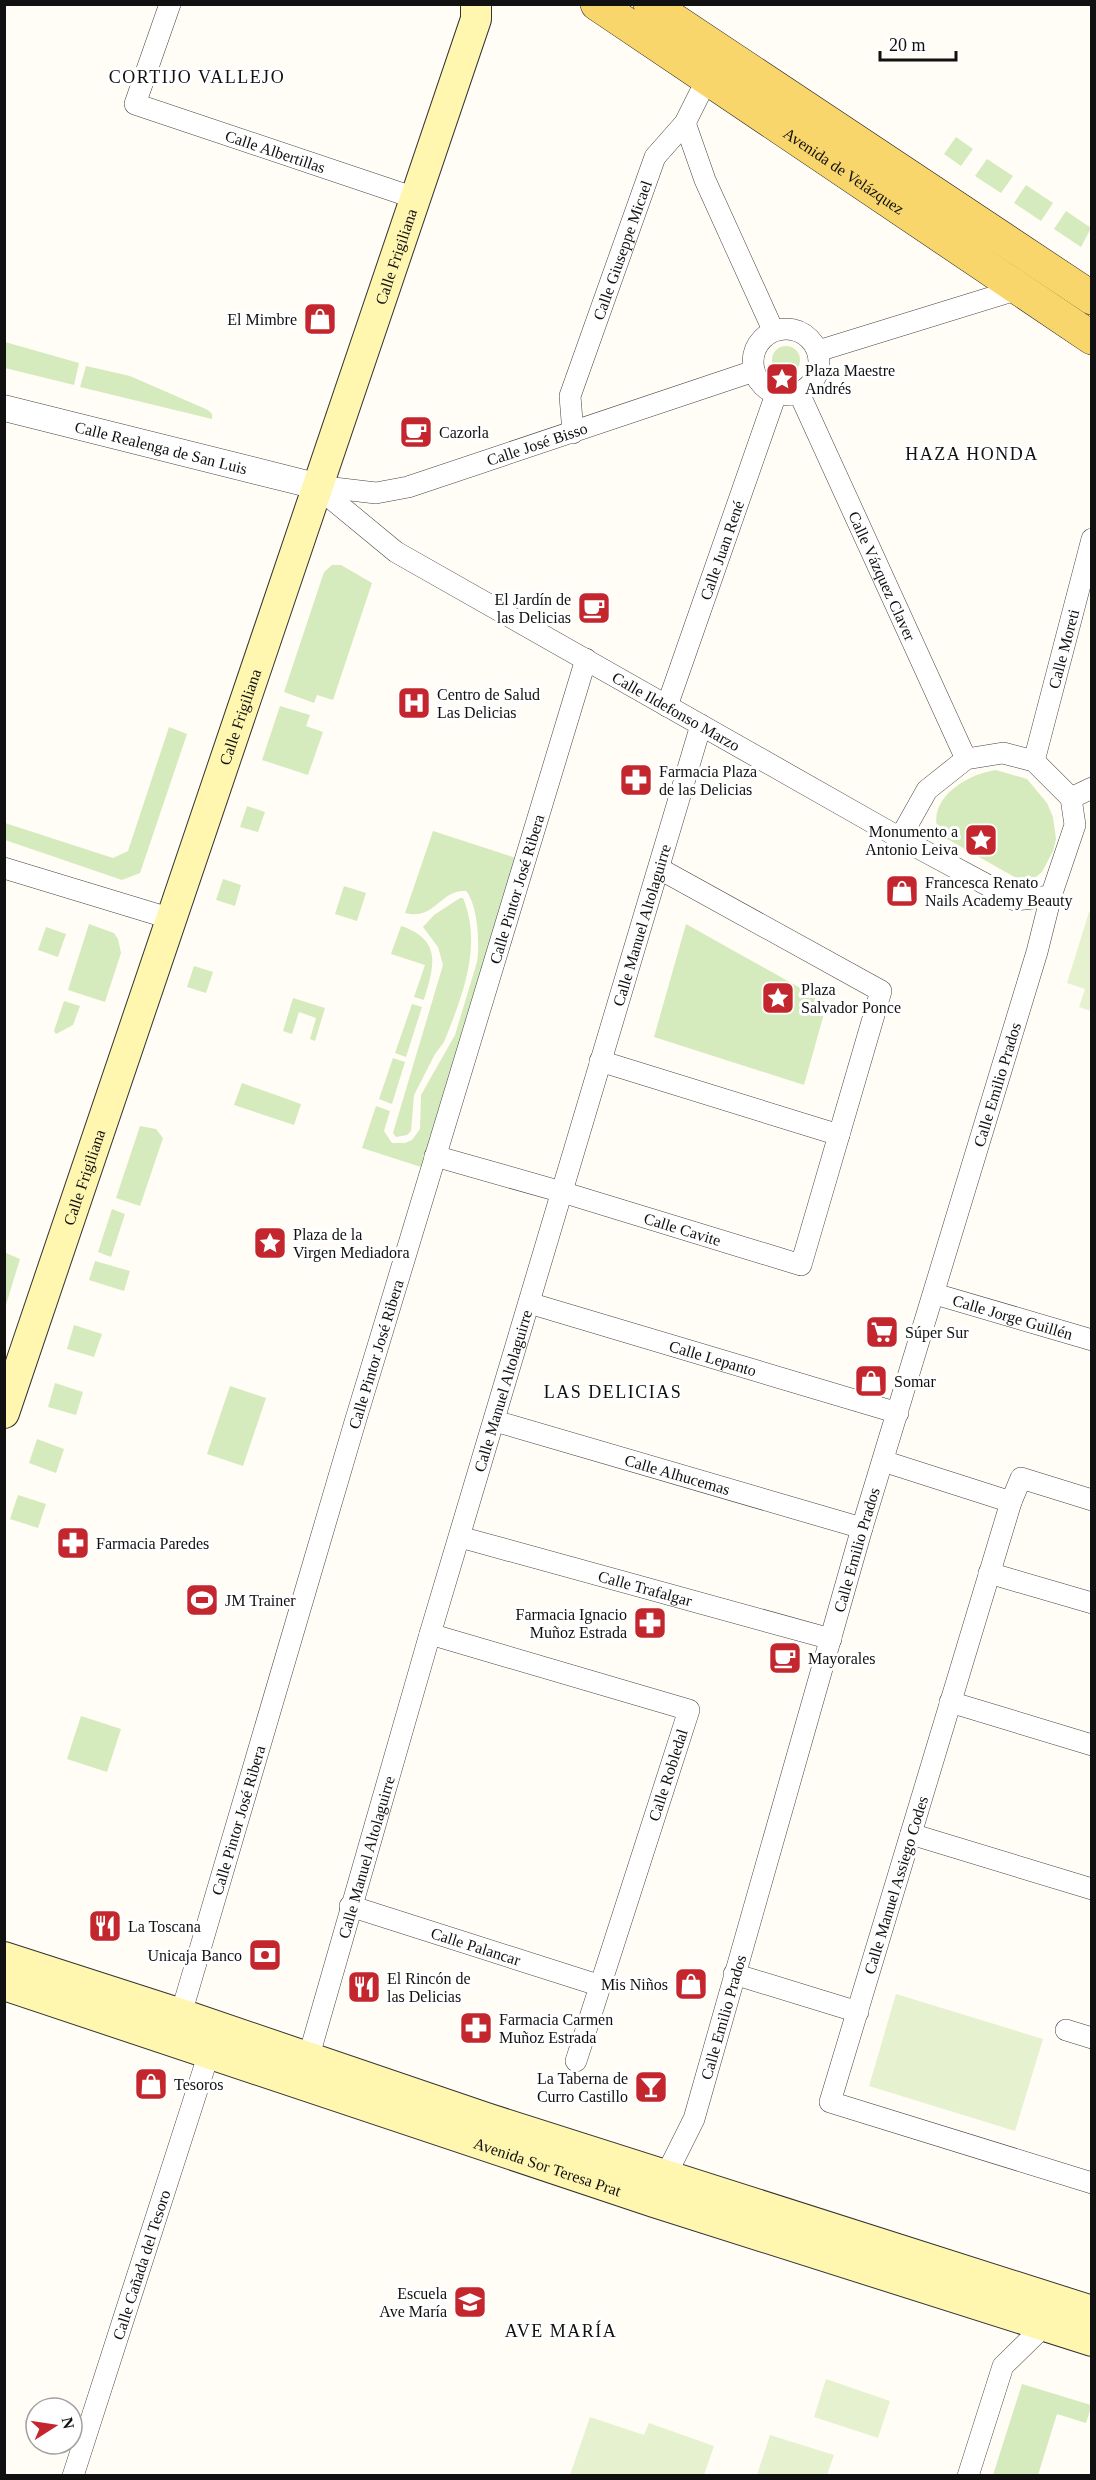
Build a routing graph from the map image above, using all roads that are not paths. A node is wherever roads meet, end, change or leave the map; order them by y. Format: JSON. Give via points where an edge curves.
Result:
{"nodes":[{"id":1,"x":170,"y":4,"type":"edge"},
{"id":2,"x":597,"y":4,"type":"edge"},
{"id":3,"x":650,"y":4,"type":"edge"},
{"id":4,"x":481,"y":9,"type":"edge"},
{"id":5,"x":707,"y":79,"type":"junction"},
{"id":6,"x":685,"y":123,"type":"junction"},
{"id":7,"x":415,"y":198,"type":"junction"},
{"id":8,"x":1019,"y":289,"type":"junction"},
{"id":9,"x":1092,"y":298,"type":"edge"},
{"id":10,"x":773,"y":330,"type":"junction"},
{"id":11,"x":1092,"y":338,"type":"edge"},
{"id":12,"x":818,"y":351,"type":"junction"},
{"id":13,"x":753,"y":371,"type":"junction"},
{"id":14,"x":800,"y":393,"type":"junction"},
{"id":15,"x":776,"y":394,"type":"junction"},
{"id":16,"x":4,"y":408,"type":"edge"},
{"id":17,"x":573,"y":433,"type":"junction"},
{"id":18,"x":316,"y":486,"type":"junction"},
{"id":19,"x":1092,"y":539,"type":"edge"},
{"id":20,"x":586,"y":659,"type":"junction"},
{"id":21,"x":667,"y":706,"type":"junction"},
{"id":22,"x":702,"y":725,"type":"junction"},
{"id":23,"x":966,"y":759,"type":"junction"},
{"id":24,"x":1034,"y":761,"type":"junction"},
{"id":25,"x":1092,"y":788,"type":"edge"},
{"id":26,"x":1071,"y":798,"type":"junction"},
{"id":27,"x":1083,"y":824,"type":"edge"},
{"id":28,"x":900,"y":838,"type":"junction"},
{"id":29,"x":4,"y":868,"type":"edge"},
{"id":30,"x":660,"y":869,"type":"junction"},
{"id":31,"x":1051,"y":896,"type":"junction"},
{"id":32,"x":172,"y":919,"type":"junction"},
{"id":33,"x":600,"y":1061,"type":"junction"},
{"id":34,"x":839,"y":1135,"type":"junction"},
{"id":35,"x":435,"y":1156,"type":"junction"},
{"id":36,"x":562,"y":1192,"type":"junction"},
{"id":37,"x":934,"y":1294,"type":"junction"},
{"id":38,"x":529,"y":1303,"type":"junction"},
{"id":39,"x":1092,"y":1340,"type":"edge"},
{"id":40,"x":4,"y":1413,"type":"edge"},
{"id":41,"x":898,"y":1413,"type":"junction"},
{"id":42,"x":495,"y":1421,"type":"junction"},
{"id":43,"x":883,"y":1461,"type":"junction"},
{"id":44,"x":1092,"y":1500,"type":"edge"},
{"id":45,"x":1011,"y":1502,"type":"junction"},
{"id":46,"x":862,"y":1528,"type":"junction"},
{"id":47,"x":460,"y":1537,"type":"junction"},
{"id":48,"x":989,"y":1573,"type":"junction"},
{"id":49,"x":1092,"y":1603,"type":"edge"},
{"id":50,"x":430,"y":1634,"type":"junction"},
{"id":51,"x":831,"y":1640,"type":"junction"},
{"id":52,"x":950,"y":1702,"type":"junction"},
{"id":53,"x":1092,"y":1745,"type":"edge"},
{"id":54,"x":911,"y":1834,"type":"junction"},
{"id":55,"x":1092,"y":1889,"type":"edge"},
{"id":56,"x":350,"y":1906,"type":"junction"},
{"id":57,"x":4,"y":1957,"type":"edge"},
{"id":58,"x":734,"y":1974,"type":"junction"},
{"id":59,"x":4,"y":1985,"type":"edge"},
{"id":60,"x":602,"y":1986,"type":"junction"},
{"id":61,"x":858,"y":2012,"type":"junction"},
{"id":62,"x":181,"y":2014,"type":"junction"},
{"id":63,"x":1066,"y":2030,"type":"dead end"},
{"id":64,"x":1092,"y":2038,"type":"edge"},
{"id":65,"x":209,"y":2054,"type":"junction"},
{"id":66,"x":308,"y":2059,"type":"junction"},
{"id":67,"x":576,"y":2061,"type":"dead end"},
{"id":68,"x":1092,"y":2184,"type":"edge"},
{"id":69,"x":659,"y":2189,"type":"junction"},
{"id":70,"x":1092,"y":2310,"type":"edge"},
{"id":71,"x":1044,"y":2325,"type":"junction"},
{"id":72,"x":1092,"y":2341,"type":"edge"},
{"id":73,"x":73,"y":2475,"type":"edge"},
{"id":74,"x":968,"y":2475,"type":"edge"}],
"edges":[{"from":1,"to":7,"type":"street","name":"Calle Albertillas","via":[[135,104]]},
{"from":2,"to":5,"type":"main road","name":"Avenida de Velázquez"},
{"from":3,"to":9,"type":"main road","name":"Avenida de Velázquez"},
{"from":4,"to":7,"type":"main road","name":"Calle Frigiliana"},
{"from":5,"to":6,"type":"street","name":"Calle Giuseppe Micael"},
{"from":5,"to":8,"type":"main road","name":"Avenida de Velázquez"},
{"from":6,"to":10,"type":"street","via":[[705,180]]},
{"from":6,"to":17,"type":"street","name":"Calle Giuseppe Micael","via":[[655,157],[613,273],[570,396]]},
{"from":7,"to":18,"type":"main road","name":"Calle Frigiliana"},
{"from":8,"to":11,"type":"main road","name":"Avenida de Velázquez"},
{"from":8,"to":12,"type":"street"},
{"from":10,"to":12,"type":"street","via":[[795,329],[813,341]]},
{"from":10,"to":13,"type":"street","via":[[758,342]]},
{"from":12,"to":14,"type":"street","via":[[820,361],[814,380]]},
{"from":13,"to":15,"type":"street","via":[[766,389]]},
{"from":13,"to":17,"type":"street","name":"Calle José Bisso"},
{"from":14,"to":15,"type":"street"},
{"from":14,"to":23,"type":"street","name":"Calle Vázquez Claver"},
{"from":15,"to":21,"type":"street","name":"Calle Juan René"},
{"from":16,"to":18,"type":"street","name":"Calle Realenga de San Luis"},
{"from":17,"to":18,"type":"street","name":"Calle José Bisso","via":[[408,488],[376,493]]},
{"from":18,"to":20,"type":"street","name":"Calle Ildefonso Marzo","via":[[396,552]]},
{"from":18,"to":32,"type":"main road","name":"Calle Frigiliana"},
{"from":19,"to":24,"type":"street","name":"Calle Moreti"},
{"from":20,"to":21,"type":"street","name":"Calle Ildefonso Marzo"},
{"from":20,"to":35,"type":"street","name":"Calle Pintor José Ribera"},
{"from":21,"to":22,"type":"street","name":"Calle Ildefonso Marzo"},
{"from":22,"to":28,"type":"street","name":"Calle Ildefonso Marzo"},
{"from":22,"to":30,"type":"street","name":"Calle Manuel Altolaguirre"},
{"from":23,"to":24,"type":"street","via":[[1003,753]]},
{"from":23,"to":28,"type":"street","via":[[927,790]]},
{"from":24,"to":26,"type":"street"},
{"from":25,"to":26,"type":"street"},
{"from":26,"to":27,"type":"street"},
{"from":27,"to":31,"type":"street"},
{"from":28,"to":31,"type":"street","name":"Calle Ildefonso Marzo","via":[[1015,900]]},
{"from":29,"to":32,"type":"street"},
{"from":30,"to":33,"type":"street","name":"Calle Manuel Altolaguirre"},
{"from":30,"to":34,"type":"street","via":[[881,991]]},
{"from":31,"to":37,"type":"street","name":"Calle Emilio Prados"},
{"from":32,"to":40,"type":"main road","name":"Calle Frigiliana"},
{"from":33,"to":34,"type":"street"},
{"from":33,"to":36,"type":"street","name":"Calle Manuel Altolaguirre"},
{"from":34,"to":36,"type":"street","name":"Calle Cavite","via":[[801,1265]]},
{"from":35,"to":36,"type":"street","name":"Calle Cavite"},
{"from":35,"to":62,"type":"street","name":"Calle Pintor José Ribera"},
{"from":36,"to":38,"type":"street","name":"Calle Manuel Altolaguirre"},
{"from":37,"to":39,"type":"street","name":"Calle Jorge Guillén"},
{"from":37,"to":41,"type":"street","name":"Calle Emilio Prados"},
{"from":38,"to":41,"type":"street","name":"Calle Lepanto"},
{"from":38,"to":42,"type":"street","name":"Calle Manuel Altolaguirre"},
{"from":41,"to":43,"type":"street","name":"Calle Emilio Prados"},
{"from":42,"to":46,"type":"street","name":"Calle Alhucemas"},
{"from":42,"to":47,"type":"street","name":"Calle Manuel Altolaguirre"},
{"from":43,"to":45,"type":"street"},
{"from":43,"to":46,"type":"street","name":"Calle Emilio Prados"},
{"from":44,"to":45,"type":"street","name":"Calle Manuel Assiego Codes","via":[[1021,1478]]},
{"from":45,"to":48,"type":"street","name":"Calle Manuel Assiego Codes"},
{"from":46,"to":51,"type":"street","name":"Calle Emilio Prados"},
{"from":47,"to":50,"type":"street","name":"Calle Manuel Altolaguirre"},
{"from":47,"to":51,"type":"street","name":"Calle Trafalgar"},
{"from":48,"to":49,"type":"street"},
{"from":48,"to":52,"type":"street","name":"Calle Manuel Assiego Codes"},
{"from":50,"to":56,"type":"street","name":"Calle Manuel Altolaguirre"},
{"from":50,"to":60,"type":"street","name":"Calle Robledal","via":[[689,1710]]},
{"from":51,"to":58,"type":"street","name":"Calle Emilio Prados"},
{"from":52,"to":53,"type":"street"},
{"from":52,"to":54,"type":"street","name":"Calle Manuel Assiego Codes"},
{"from":54,"to":55,"type":"street"},
{"from":54,"to":61,"type":"street","name":"Calle Manuel Assiego Codes"},
{"from":56,"to":60,"type":"street","name":"Calle Palancar"},
{"from":56,"to":66,"type":"street","name":"Calle Manuel Altolaguirre"},
{"from":57,"to":62,"type":"main road","name":"Avenida Sor Teresa Prat"},
{"from":58,"to":61,"type":"street"},
{"from":58,"to":69,"type":"street","name":"Calle Emilio Prados","via":[[694,2119]]},
{"from":59,"to":65,"type":"main road","name":"Avenida Sor Teresa Prat"},
{"from":60,"to":67,"type":"street","name":"Calle Robledal"},
{"from":61,"to":68,"type":"street","name":"Calle Manuel Assiego Codes","via":[[830,2102]]},
{"from":62,"to":66,"type":"main road","name":"Avenida Sor Teresa Prat"},
{"from":63,"to":64,"type":"street"},
{"from":65,"to":69,"type":"main road","name":"Avenida Sor Teresa Prat"},
{"from":65,"to":73,"type":"street","name":"Calle Cañada del Tesoro"},
{"from":66,"to":69,"type":"main road","name":"Avenida Sor Teresa Prat"},
{"from":69,"to":70,"type":"main road","name":"Avenida Sor Teresa Prat"},
{"from":69,"to":71,"type":"main road","name":"Avenida Sor Teresa Prat"},
{"from":71,"to":72,"type":"main road","name":"Avenida Sor Teresa Prat"},
{"from":71,"to":74,"type":"street","via":[[1003,2366]]}]}
